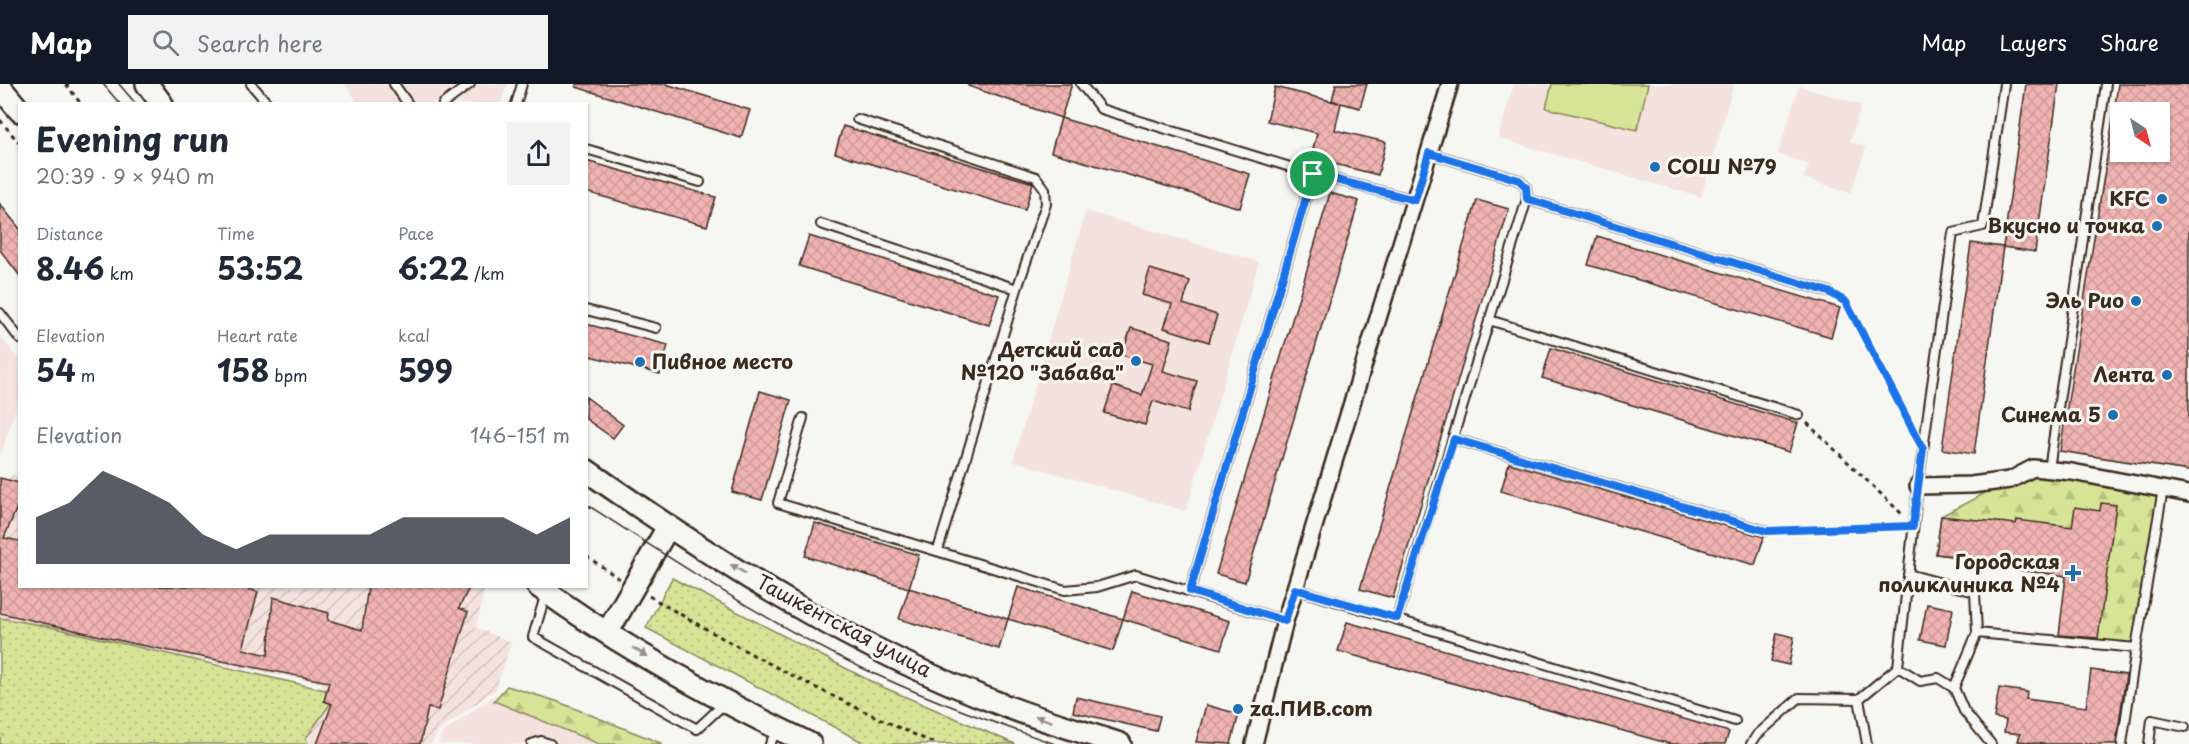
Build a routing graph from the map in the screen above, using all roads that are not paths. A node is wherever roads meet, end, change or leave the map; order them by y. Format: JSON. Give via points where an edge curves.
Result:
{"nodes":[{"id":1,"x":147,"y":84,"type":"edge"},
{"id":2,"x":251,"y":84,"type":"edge"},
{"id":3,"x":394,"y":84,"type":"edge"},
{"id":4,"x":470,"y":84,"type":"edge"},
{"id":5,"x":522,"y":84,"type":"edge"},
{"id":6,"x":1082,"y":84,"type":"edge"},
{"id":7,"x":1450,"y":84,"type":"edge"},
{"id":8,"x":2004,"y":84,"type":"edge"},
{"id":9,"x":2106,"y":84,"type":"edge"},
{"id":10,"x":0,"y":87,"type":"edge"},
{"id":11,"x":160,"y":102,"type":"edge"},
{"id":12,"x":266,"y":102,"type":"edge"},
{"id":13,"x":407,"y":102,"type":"edge"},
{"id":14,"x":445,"y":102,"type":"edge"},
{"id":15,"x":517,"y":102,"type":"edge"},
{"id":16,"x":18,"y":109,"type":"edge"},
{"id":17,"x":857,"y":119,"type":"dead end"},
{"id":18,"x":588,"y":150,"type":"edge"},
{"id":19,"x":1429,"y":153,"type":"junction"},
{"id":20,"x":1313,"y":174,"type":"junction"},
{"id":21,"x":700,"y":182,"type":"dead end"},
{"id":22,"x":1527,"y":199,"type":"junction"},
{"id":23,"x":1415,"y":200,"type":"junction"},
{"id":24,"x":821,"y":224,"type":"dead end"},
{"id":25,"x":1017,"y":289,"type":"junction"},
{"id":26,"x":1829,"y":292,"type":"road end"},
{"id":27,"x":588,"y":311,"type":"edge"},
{"id":28,"x":0,"y":313,"type":"edge"},
{"id":29,"x":1489,"y":320,"type":"junction"},
{"id":30,"x":656,"y":328,"type":"dead end"},
{"id":31,"x":18,"y":336,"type":"edge"},
{"id":32,"x":1799,"y":416,"type":"road end"},
{"id":33,"x":803,"y":418,"type":"dead end"},
{"id":34,"x":1454,"y":439,"type":"junction"},
{"id":35,"x":2049,"y":470,"type":"junction"},
{"id":36,"x":588,"y":471,"type":"edge"},
{"id":37,"x":1918,"y":486,"type":"junction"},
{"id":38,"x":2163,"y":489,"type":"junction"},
{"id":39,"x":2189,"y":494,"type":"edge"},
{"id":40,"x":668,"y":527,"type":"junction"},
{"id":41,"x":1766,"y":531,"type":"road end"},
{"id":42,"x":938,"y":550,"type":"junction"},
{"id":43,"x":1908,"y":574,"type":"junction"},
{"id":44,"x":1295,"y":589,"type":"junction"},
{"id":45,"x":543,"y":590,"type":"edge"},
{"id":46,"x":1190,"y":591,"type":"junction"},
{"id":47,"x":1397,"y":618,"type":"junction"},
{"id":48,"x":1285,"y":621,"type":"junction"},
{"id":49,"x":607,"y":633,"type":"junction"},
{"id":50,"x":1977,"y":633,"type":"junction"},
{"id":51,"x":2136,"y":648,"type":"junction"},
{"id":52,"x":1898,"y":667,"type":"junction"},
{"id":53,"x":1954,"y":688,"type":"junction"},
{"id":54,"x":1859,"y":699,"type":"junction"},
{"id":55,"x":726,"y":702,"type":"junction"},
{"id":56,"x":1735,"y":721,"type":"dead end"},
{"id":57,"x":2185,"y":728,"type":"dead end"},
{"id":58,"x":774,"y":736,"type":"edge"},
{"id":59,"x":532,"y":744,"type":"edge"},
{"id":60,"x":550,"y":744,"type":"edge"},
{"id":61,"x":810,"y":744,"type":"edge"},
{"id":62,"x":1120,"y":744,"type":"edge"},
{"id":63,"x":1254,"y":744,"type":"edge"},
{"id":64,"x":1751,"y":744,"type":"edge"},
{"id":65,"x":1867,"y":744,"type":"edge"},
{"id":66,"x":1991,"y":744,"type":"edge"},
{"id":67,"x":2122,"y":744,"type":"edge"},
{"id":68,"x":2149,"y":744,"type":"edge"}],
"edges":[{"from":1,"to":11,"type":"main road"},
{"from":2,"to":12,"type":"lane"},
{"from":3,"to":13,"type":"lane"},
{"from":4,"to":14,"type":"lane"},
{"from":5,"to":15,"type":"lane"},
{"from":6,"to":20,"type":"lane","via":[[1101,109]]},
{"from":7,"to":19,"type":"street"},
{"from":8,"to":37,"type":"lane","via":[[1983,226],[1953,233]]},
{"from":9,"to":35,"type":"lane"},
{"from":10,"to":16,"type":"main road"},
{"from":17,"to":25,"type":"lane","via":[[1036,177],[1045,189],[1046,204]]},
{"from":18,"to":21,"type":"lane"},
{"from":19,"to":22,"type":"lane","via":[[1519,180],[1526,187]]},
{"from":19,"to":23,"type":"street"},
{"from":20,"to":23,"type":"lane"},
{"from":20,"to":46,"type":"lane"},
{"from":22,"to":26,"type":"lane"},
{"from":22,"to":29,"type":"lane"},
{"from":23,"to":44,"type":"street"},
{"from":24,"to":25,"type":"lane"},
{"from":25,"to":42,"type":"lane"},
{"from":27,"to":30,"type":"lane"},
{"from":28,"to":31,"type":"lane"},
{"from":29,"to":32,"type":"lane"},
{"from":29,"to":34,"type":"lane"},
{"from":33,"to":42,"type":"lane","via":[[778,503]]},
{"from":34,"to":41,"type":"lane"},
{"from":34,"to":47,"type":"lane"},
{"from":35,"to":37,"type":"street","via":[[2033,468],[2010,480]]},
{"from":35,"to":38,"type":"street"},
{"from":36,"to":40,"type":"main road","name":"Ташкентская улица"},
{"from":37,"to":43,"type":"lane"},
{"from":38,"to":39,"type":"street"},
{"from":38,"to":51,"type":"lane"},
{"from":40,"to":49,"type":"main road"},
{"from":62,"to":40,"type":"main road","name":"Ташкентская улица","one_way":true,"via":[[1002,705],[886,653]]},
{"from":42,"to":46,"type":"lane","via":[[1065,590],[1097,587],[1136,575]]},
{"from":43,"to":50,"type":"lane","via":[[1975,592]]},
{"from":43,"to":52,"type":"lane"},
{"from":44,"to":47,"type":"lane"},
{"from":44,"to":48,"type":"street"},
{"from":45,"to":49,"type":"main road"},
{"from":45,"to":55,"type":"lane","via":[[533,638],[698,729]]},
{"from":46,"to":48,"type":"lane"},
{"from":47,"to":56,"type":"lane"},
{"from":48,"to":63,"type":"street"},
{"from":49,"to":55,"type":"main road","one_way":true},
{"from":50,"to":51,"type":"lane"},
{"from":50,"to":53,"type":"lane"},
{"from":51,"to":67,"type":"lane"},
{"from":52,"to":53,"type":"lane","via":[[1920,681],[1938,678]]},
{"from":52,"to":54,"type":"lane"},
{"from":53,"to":66,"type":"lane","via":[[1964,711]]},
{"from":54,"to":64,"type":"lane","via":[[1799,698]]},
{"from":54,"to":65,"type":"lane"},
{"from":55,"to":58,"type":"main road"},
{"from":57,"to":68,"type":"lane","via":[[2152,720]]},
{"from":58,"to":61,"type":"main road"},
{"from":59,"to":60,"type":"lane"}]}
